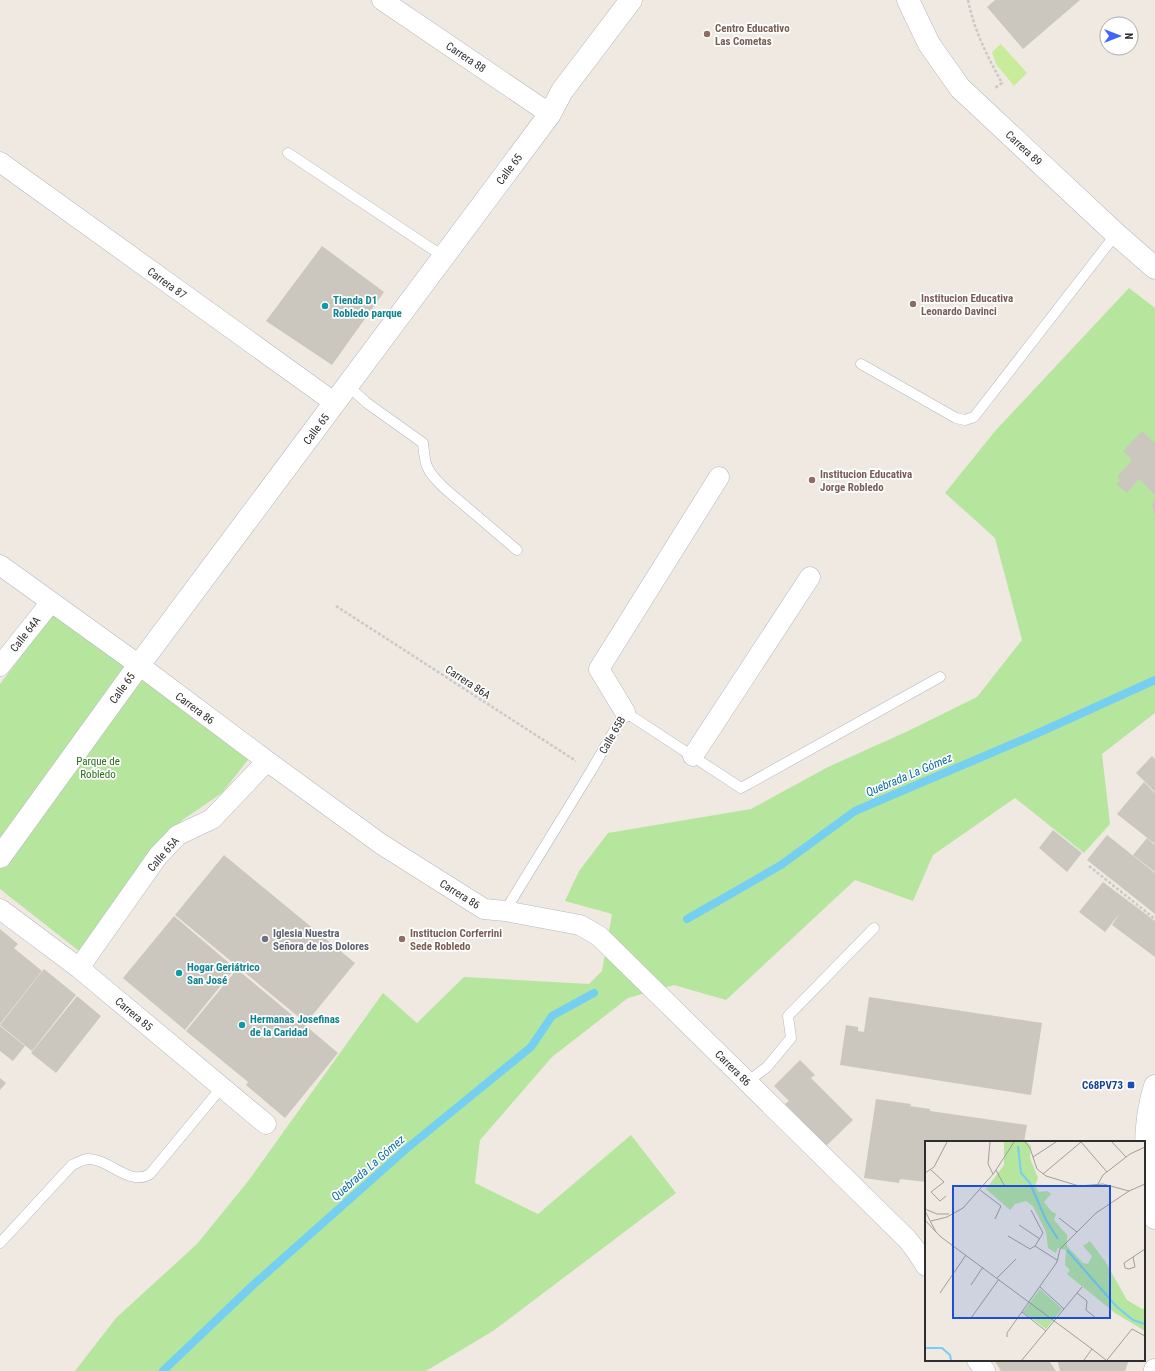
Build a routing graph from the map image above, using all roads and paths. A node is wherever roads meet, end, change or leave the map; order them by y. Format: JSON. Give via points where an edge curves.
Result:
{"nodes":[{"id":1,"x":382,"y":0,"type":"edge"},
{"id":2,"x":631,"y":0,"type":"edge"},
{"id":3,"x":968,"y":0,"type":"edge"},
{"id":4,"x":910,"y":4,"type":"edge"},
{"id":5,"x":993,"y":89,"type":"dead end"},
{"id":6,"x":550,"y":114,"type":"junction"},
{"id":7,"x":288,"y":153,"type":"dead end"},
{"id":8,"x":0,"y":162,"type":"edge"},
{"id":9,"x":1116,"y":234,"type":"junction"},
{"id":10,"x":444,"y":257,"type":"junction"},
{"id":11,"x":1155,"y":268,"type":"edge"},
{"id":12,"x":860,"y":364,"type":"dead end"},
{"id":13,"x":348,"y":386,"type":"junction"},
{"id":14,"x":336,"y":403,"type":"junction"},
{"id":15,"x":719,"y":477,"type":"dead end"},
{"id":16,"x":517,"y":550,"type":"dead end"},
{"id":17,"x":0,"y":565,"type":"edge"},
{"id":18,"x":810,"y":577,"type":"dead end"},
{"id":19,"x":51,"y":602,"type":"junction"},
{"id":20,"x":336,"y":606,"type":"dead end"},
{"id":21,"x":0,"y":666,"type":"edge"},
{"id":22,"x":139,"y":666,"type":"junction"},
{"id":23,"x":940,"y":677,"type":"dead end"},
{"id":24,"x":626,"y":712,"type":"junction"},
{"id":25,"x":693,"y":756,"type":"junction"},
{"id":26,"x":267,"y":761,"type":"junction"},
{"id":27,"x":591,"y":771,"type":"junction"},
{"id":28,"x":0,"y":857,"type":"edge"},
{"id":29,"x":1089,"y":866,"type":"dead end"},
{"id":30,"x":0,"y":909,"type":"edge"},
{"id":31,"x":504,"y":911,"type":"junction"},
{"id":32,"x":1155,"y":919,"type":"edge"},
{"id":33,"x":874,"y":928,"type":"dead end"},
{"id":34,"x":79,"y":968,"type":"junction"},
{"id":35,"x":747,"y":1082,"type":"junction"},
{"id":36,"x":1155,"y":1086,"type":"edge"},
{"id":37,"x":221,"y":1088,"type":"junction"},
{"id":38,"x":266,"y":1124,"type":"dead end"},
{"id":39,"x":1155,"y":1218,"type":"edge"},
{"id":40,"x":0,"y":1243,"type":"edge"},
{"id":41,"x":925,"y":1264,"type":"edge"},
{"id":42,"x":978,"y":1361,"type":"edge"},
{"id":43,"x":985,"y":1371,"type":"edge"}],
"edges":[{"from":1,"to":6,"type":"street","name":"Carrera 88"},
{"from":2,"to":6,"type":"main road","name":"Calle 65","via":[[562,92]]},
{"from":3,"to":5,"type":"path","via":[[976,30],[1002,82]]},
{"from":4,"to":9,"type":"main road","name":"Carrera 89","via":[[929,44],[960,88]]},
{"from":6,"to":10,"type":"main road","name":"Calle 65"},
{"from":7,"to":10,"type":"lane"},
{"from":8,"to":14,"type":"street","name":"Carrera 87"},
{"from":9,"to":11,"type":"main road","name":"Carrera 89"},
{"from":9,"to":12,"type":"lane","via":[[974,418],[956,418]]},
{"from":10,"to":13,"type":"main road","name":"Calle 65"},
{"from":13,"to":14,"type":"main road","name":"Calle 65"},
{"from":13,"to":16,"type":"lane","via":[[367,403],[423,443],[424,462],[432,476]]},
{"from":14,"to":22,"type":"main road","name":"Calle 65"},
{"from":15,"to":24,"type":"street","name":"Calle 65B","via":[[599,669]]},
{"from":17,"to":19,"type":"street","name":"Carrera 86"},
{"from":18,"to":25,"type":"street"},
{"from":19,"to":21,"type":"street","name":"Calle 64A"},
{"from":19,"to":22,"type":"street","name":"Carrera 86"},
{"from":20,"to":27,"type":"path","name":"Carrera 86A"},
{"from":22,"to":26,"type":"street","name":"Carrera 86"},
{"from":22,"to":28,"type":"main road","name":"Calle 65"},
{"from":23,"to":25,"type":"lane","via":[[741,788]]},
{"from":24,"to":25,"type":"lane"},
{"from":24,"to":27,"type":"lane","name":"Calle 65B"},
{"from":26,"to":31,"type":"street","name":"Carrera 86","via":[[381,844],[471,901],[484,909]]},
{"from":26,"to":34,"type":"street","name":"Calle 65A","via":[[212,819],[178,835],[158,856]]},
{"from":27,"to":31,"type":"lane","name":"Calle 65B"},
{"from":29,"to":32,"type":"path"},
{"from":30,"to":34,"type":"street","name":"Carrera 85"},
{"from":31,"to":35,"type":"street","name":"Carrera 86","via":[[580,924],[600,936]]},
{"from":33,"to":35,"type":"lane","via":[[788,1016],[791,1038],[767,1067]]},
{"from":34,"to":37,"type":"street","name":"Carrera 85"},
{"from":35,"to":41,"type":"street","name":"Carrera 86","via":[[916,1249]]},
{"from":36,"to":39,"type":"main road","via":[[1150,1101],[1147,1133],[1147,1161]]},
{"from":37,"to":38,"type":"street","name":"Carrera 85"},
{"from":37,"to":40,"type":"lane","via":[[150,1174],[144,1178],[131,1176],[86,1159],[72,1165]]},
{"from":42,"to":43,"type":"street"}]}
